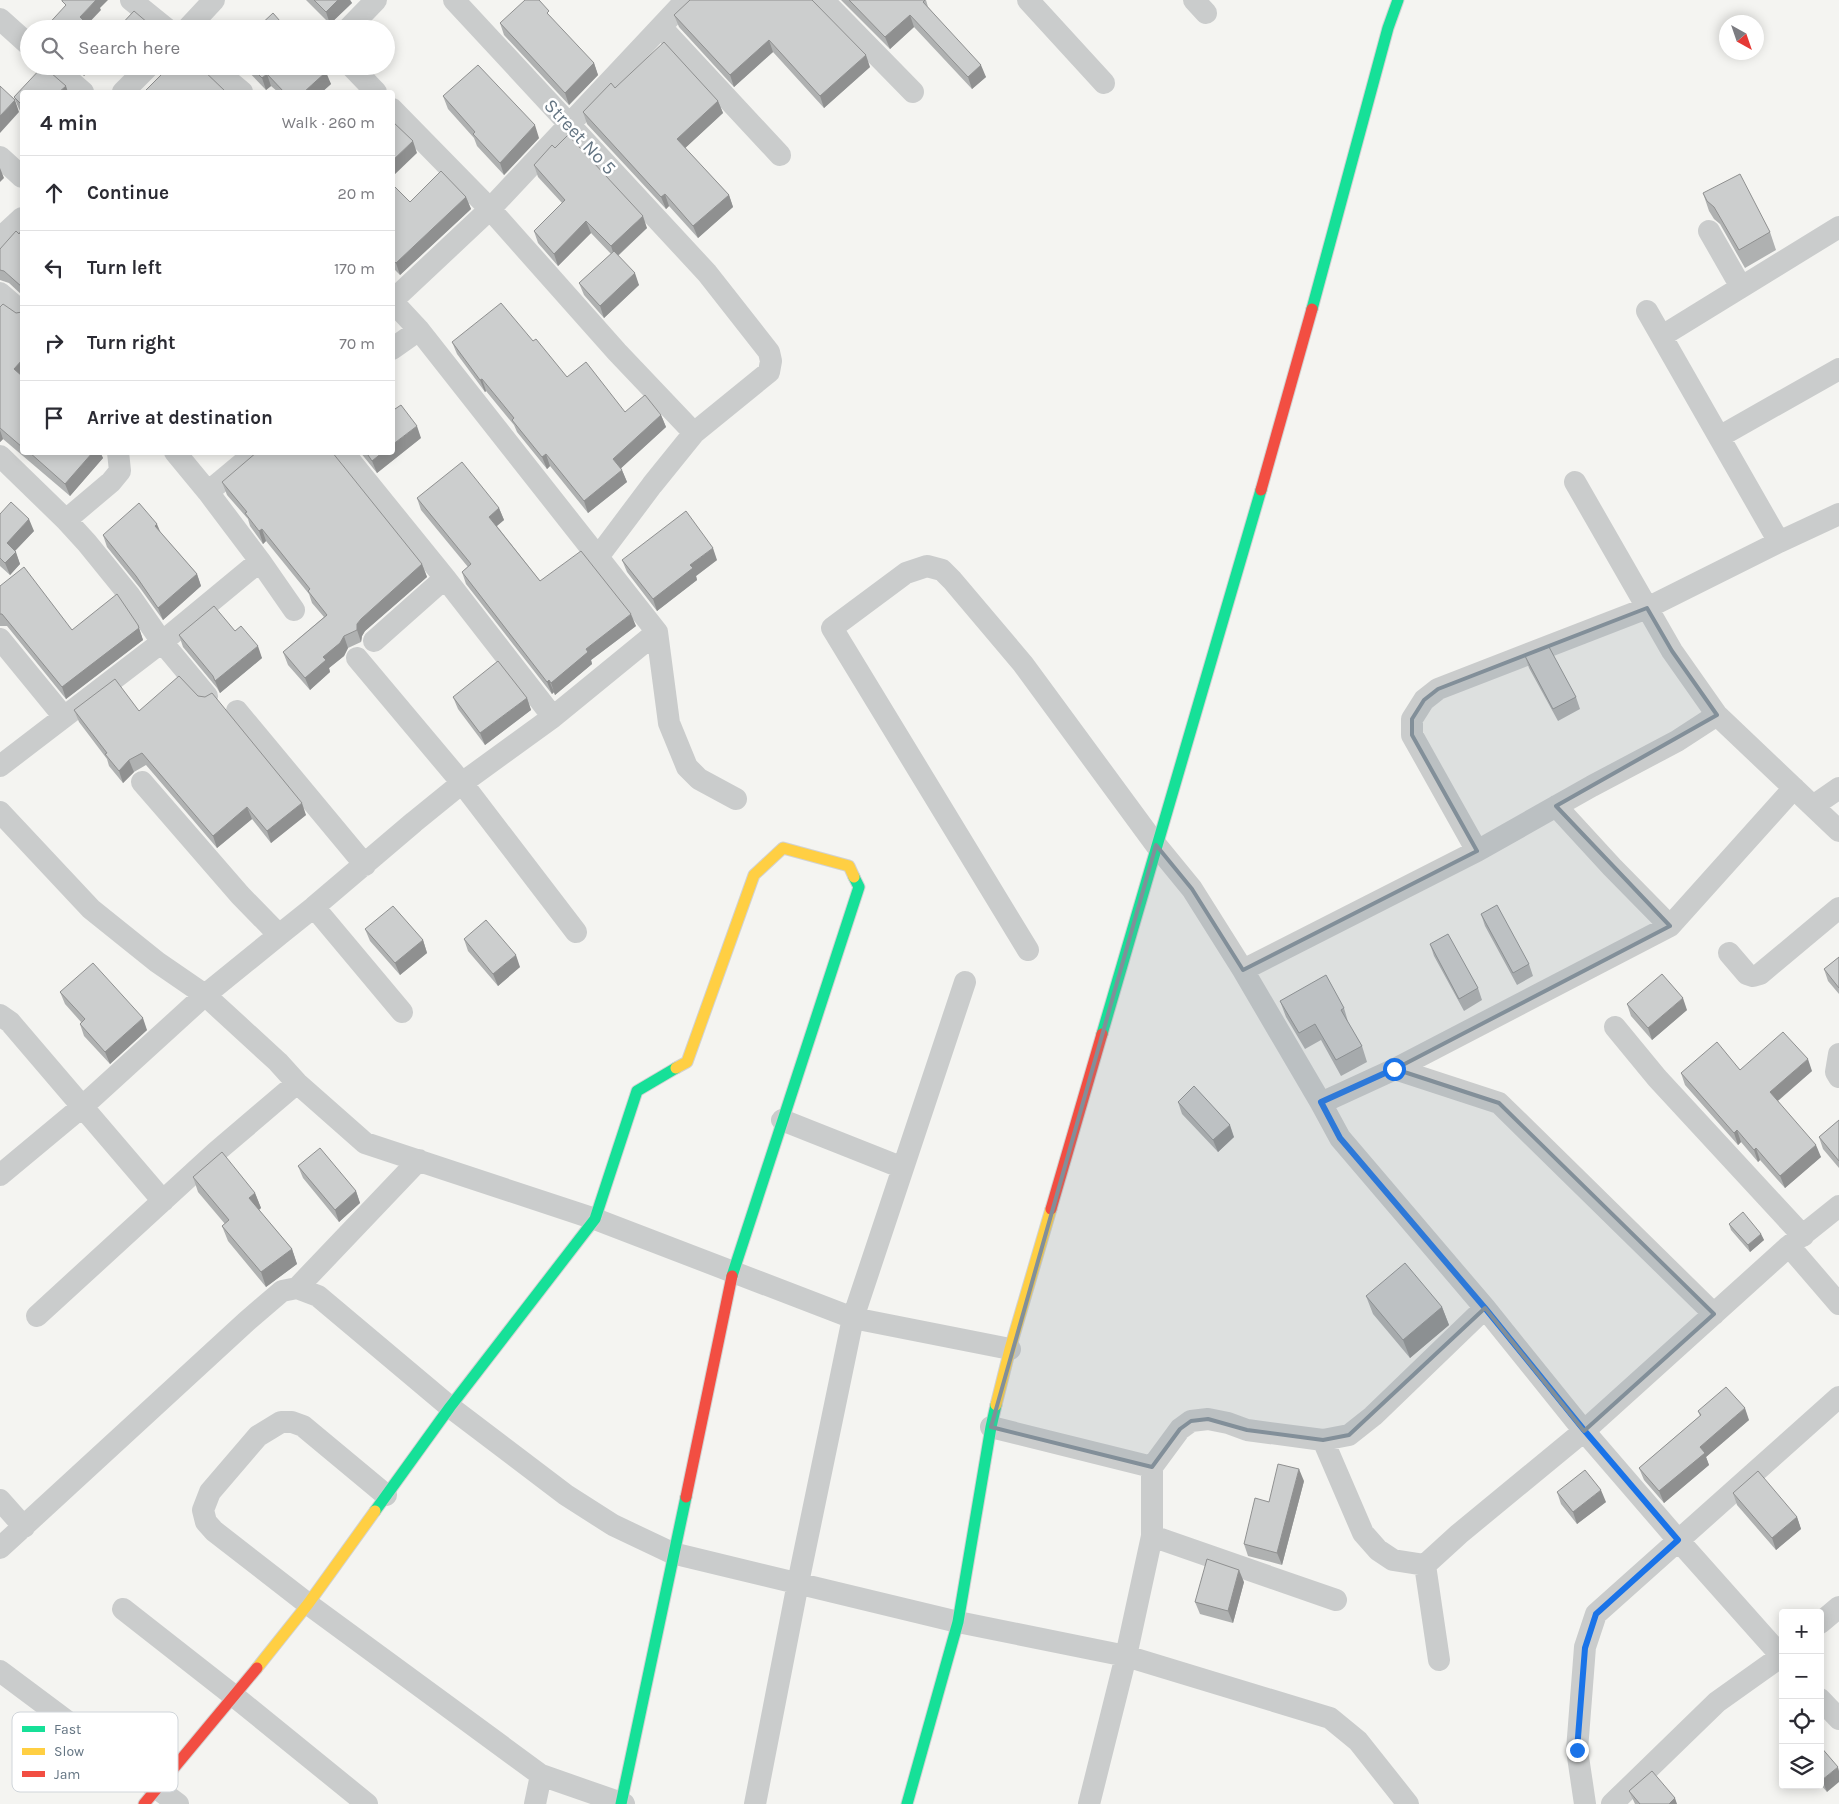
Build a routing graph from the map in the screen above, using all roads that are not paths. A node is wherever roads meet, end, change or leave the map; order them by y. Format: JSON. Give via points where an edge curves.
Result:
{"nodes":[{"id":1,"x":132,"y":0,"type":"edge"},
{"id":2,"x":214,"y":0,"type":"edge"},
{"id":3,"x":376,"y":0,"type":"edge"},
{"id":4,"x":454,"y":0,"type":"edge"},
{"id":5,"x":686,"y":0,"type":"edge"},
{"id":6,"x":823,"y":0,"type":"edge"},
{"id":7,"x":1028,"y":0,"type":"edge"},
{"id":8,"x":1398,"y":0,"type":"edge"},
{"id":9,"x":0,"y":19,"type":"edge"},
{"id":10,"x":156,"y":20,"type":"edge"},
{"id":11,"x":195,"y":20,"type":"edge"},
{"id":12,"x":357,"y":20,"type":"edge"},
{"id":13,"x":661,"y":27,"type":"junction"},
{"id":14,"x":20,"y":36,"type":"edge"},
{"id":15,"x":64,"y":75,"type":"edge"},
{"id":16,"x":140,"y":75,"type":"edge"},
{"id":17,"x":222,"y":75,"type":"edge"},
{"id":18,"x":360,"y":75,"type":"edge"},
{"id":19,"x":1104,"y":84,"type":"dead end"},
{"id":20,"x":81,"y":90,"type":"edge"},
{"id":21,"x":124,"y":90,"type":"edge"},
{"id":22,"x":240,"y":90,"type":"edge"},
{"id":23,"x":374,"y":90,"type":"edge"},
{"id":24,"x":912,"y":92,"type":"dead end"},
{"id":25,"x":395,"y":112,"type":"edge"},
{"id":26,"x":570,"y":125,"type":"junction"},
{"id":27,"x":780,"y":155,"type":"dead end"},
{"id":28,"x":0,"y":157,"type":"edge"},
{"id":29,"x":20,"y":175,"type":"edge"},
{"id":30,"x":490,"y":209,"type":"junction"},
{"id":31,"x":20,"y":220,"type":"edge"},
{"id":32,"x":1839,"y":227,"type":"edge"},
{"id":33,"x":1709,"y":231,"type":"dead end"},
{"id":34,"x":0,"y":238,"type":"edge"},
{"id":35,"x":1741,"y":287,"type":"junction"},
{"id":36,"x":0,"y":293,"type":"edge"},
{"id":37,"x":395,"y":298,"type":"edge"},
{"id":38,"x":395,"y":304,"type":"edge"},
{"id":39,"x":20,"y":310,"type":"edge"},
{"id":40,"x":1647,"y":311,"type":"dead end"},
{"id":41,"x":419,"y":330,"type":"junction"},
{"id":42,"x":1662,"y":336,"type":"junction"},
{"id":43,"x":395,"y":347,"type":"edge"},
{"id":44,"x":1839,"y":369,"type":"edge"},
{"id":45,"x":694,"y":433,"type":"junction"},
{"id":46,"x":1719,"y":437,"type":"junction"},
{"id":47,"x":117,"y":455,"type":"edge"},
{"id":48,"x":177,"y":455,"type":"edge"},
{"id":49,"x":252,"y":455,"type":"edge"},
{"id":50,"x":345,"y":455,"type":"edge"},
{"id":51,"x":0,"y":456,"type":"edge"},
{"id":52,"x":1575,"y":482,"type":"dead end"},
{"id":53,"x":208,"y":492,"type":"junction"},
{"id":54,"x":1839,"y":514,"type":"edge"},
{"id":55,"x":66,"y":520,"type":"junction"},
{"id":56,"x":1779,"y":542,"type":"junction"},
{"id":57,"x":598,"y":557,"type":"junction"},
{"id":58,"x":260,"y":561,"type":"junction"},
{"id":59,"x":445,"y":578,"type":"junction"},
{"id":60,"x":1647,"y":608,"type":"junction"},
{"id":61,"x":294,"y":610,"type":"dead end"},
{"id":62,"x":657,"y":632,"type":"junction"},
{"id":63,"x":0,"y":639,"type":"edge"},
{"id":64,"x":374,"y":641,"type":"dead end"},
{"id":65,"x":162,"y":642,"type":"junction"},
{"id":66,"x":357,"y":658,"type":"dead end"},
{"id":67,"x":207,"y":696,"type":"edge"},
{"id":68,"x":237,"y":711,"type":"dead end"},
{"id":69,"x":1718,"y":715,"type":"junction"},
{"id":70,"x":64,"y":716,"type":"junction"},
{"id":71,"x":553,"y":717,"type":"junction"},
{"id":72,"x":0,"y":766,"type":"edge"},
{"id":73,"x":142,"y":782,"type":"dead end"},
{"id":74,"x":462,"y":784,"type":"junction"},
{"id":75,"x":1794,"y":788,"type":"junction"},
{"id":76,"x":1839,"y":788,"type":"edge"},
{"id":77,"x":736,"y":799,"type":"dead end"},
{"id":78,"x":1556,"y":806,"type":"junction"},
{"id":79,"x":1812,"y":806,"type":"junction"},
{"id":80,"x":0,"y":812,"type":"edge"},
{"id":81,"x":1839,"y":831,"type":"edge"},
{"id":82,"x":1156,"y":845,"type":"junction"},
{"id":83,"x":1477,"y":851,"type":"junction"},
{"id":84,"x":365,"y":865,"type":"junction"},
{"id":85,"x":314,"y":907,"type":"junction"},
{"id":86,"x":1839,"y":908,"type":"edge"},
{"id":87,"x":1670,"y":926,"type":"junction"},
{"id":88,"x":576,"y":932,"type":"dead end"},
{"id":89,"x":279,"y":935,"type":"junction"},
{"id":90,"x":1028,"y":950,"type":"dead end"},
{"id":91,"x":1729,"y":953,"type":"dead end"},
{"id":92,"x":1243,"y":970,"type":"junction"},
{"id":93,"x":965,"y":982,"type":"dead end"},
{"id":94,"x":204,"y":996,"type":"junction"},
{"id":95,"x":402,"y":1012,"type":"dead end"},
{"id":96,"x":0,"y":1014,"type":"edge"},
{"id":97,"x":1615,"y":1027,"type":"dead end"},
{"id":98,"x":1839,"y":1054,"type":"edge"},
{"id":99,"x":1394,"y":1069,"type":"junction"},
{"id":100,"x":1839,"y":1077,"type":"edge"},
{"id":101,"x":297,"y":1083,"type":"junction"},
{"id":102,"x":1321,"y":1102,"type":"junction"},
{"id":103,"x":83,"y":1106,"type":"junction"},
{"id":104,"x":782,"y":1120,"type":"junction"},
{"id":105,"x":419,"y":1160,"type":"junction"},
{"id":106,"x":903,"y":1168,"type":"junction"},
{"id":107,"x":0,"y":1175,"type":"edge"},
{"id":108,"x":163,"y":1201,"type":"junction"},
{"id":109,"x":1839,"y":1206,"type":"edge"},
{"id":110,"x":595,"y":1219,"type":"junction"},
{"id":111,"x":1796,"y":1241,"type":"junction"},
{"id":112,"x":733,"y":1272,"type":"junction"},
{"id":113,"x":297,"y":1288,"type":"junction"},
{"id":114,"x":1839,"y":1304,"type":"edge"},
{"id":115,"x":1485,"y":1308,"type":"junction"},
{"id":116,"x":1714,"y":1314,"type":"junction"},
{"id":117,"x":37,"y":1316,"type":"dead end"},
{"id":118,"x":853,"y":1318,"type":"junction"},
{"id":119,"x":1010,"y":1349,"type":"junction"},
{"id":120,"x":1839,"y":1397,"type":"edge"},
{"id":121,"x":450,"y":1407,"type":"junction"},
{"id":122,"x":991,"y":1427,"type":"junction"},
{"id":123,"x":1584,"y":1430,"type":"junction"},
{"id":124,"x":1323,"y":1440,"type":"junction"},
{"id":125,"x":1152,"y":1467,"type":"junction"},
{"id":126,"x":386,"y":1495,"type":"junction"},
{"id":127,"x":0,"y":1500,"type":"edge"},
{"id":128,"x":24,"y":1527,"type":"junction"},
{"id":129,"x":1152,"y":1536,"type":"junction"},
{"id":130,"x":1678,"y":1540,"type":"junction"},
{"id":131,"x":0,"y":1548,"type":"edge"},
{"id":132,"x":672,"y":1553,"type":"junction"},
{"id":133,"x":1426,"y":1565,"type":"junction"},
{"id":134,"x":798,"y":1583,"type":"junction"},
{"id":135,"x":1336,"y":1600,"type":"dead end"},
{"id":136,"x":308,"y":1604,"type":"junction"},
{"id":137,"x":1839,"y":1607,"type":"edge"},
{"id":138,"x":122,"y":1610,"type":"dead end"},
{"id":139,"x":1824,"y":1620,"type":"edge"},
{"id":140,"x":958,"y":1622,"type":"junction"},
{"id":141,"x":1780,"y":1654,"type":"edge"},
{"id":142,"x":1126,"y":1656,"type":"junction"},
{"id":143,"x":1779,"y":1658,"type":"edge"},
{"id":144,"x":1439,"y":1660,"type":"dead end"},
{"id":145,"x":0,"y":1671,"type":"edge"},
{"id":146,"x":234,"y":1696,"type":"junction"},
{"id":147,"x":1824,"y":1703,"type":"edge"},
{"id":148,"x":49,"y":1712,"type":"edge"},
{"id":149,"x":1839,"y":1719,"type":"edge"},
{"id":150,"x":178,"y":1765,"type":"edge"},
{"id":151,"x":541,"y":1775,"type":"junction"},
{"id":152,"x":152,"y":1797,"type":"edge"},
{"id":153,"x":178,"y":1804,"type":"edge"},
{"id":154,"x":367,"y":1804,"type":"edge"},
{"id":155,"x":535,"y":1804,"type":"edge"},
{"id":156,"x":622,"y":1804,"type":"edge"},
{"id":157,"x":755,"y":1804,"type":"edge"},
{"id":158,"x":907,"y":1804,"type":"edge"},
{"id":159,"x":1088,"y":1804,"type":"edge"},
{"id":160,"x":1408,"y":1804,"type":"edge"},
{"id":161,"x":1585,"y":1804,"type":"edge"},
{"id":162,"x":1612,"y":1804,"type":"edge"}],
"edges":[{"from":1,"to":10,"type":"street"},
{"from":2,"to":11,"type":"street"},
{"from":3,"to":12,"type":"street"},
{"from":4,"to":26,"type":"street","name":"Street No 5"},
{"from":5,"to":13,"type":"street"},
{"from":6,"to":24,"type":"street"},
{"from":7,"to":19,"type":"street"},
{"from":8,"to":82,"type":"street","via":[[1285,409]]},
{"from":9,"to":14,"type":"street"},
{"from":13,"to":26,"type":"street"},
{"from":13,"to":27,"type":"street"},
{"from":15,"to":20,"type":"street"},
{"from":16,"to":21,"type":"street"},
{"from":17,"to":22,"type":"street"},
{"from":18,"to":23,"type":"street"},
{"from":25,"to":30,"type":"street"},
{"from":26,"to":30,"type":"street"},
{"from":26,"to":45,"type":"street","name":"Street No 5","via":[[707,273],[769,352],[769,372]]},
{"from":28,"to":29,"type":"street"},
{"from":30,"to":37,"type":"street"},
{"from":30,"to":45,"type":"street"},
{"from":31,"to":34,"type":"street"},
{"from":32,"to":35,"type":"street"},
{"from":33,"to":35,"type":"street"},
{"from":35,"to":42,"type":"street"},
{"from":36,"to":39,"type":"street"},
{"from":38,"to":41,"type":"street"},
{"from":40,"to":42,"type":"street"},
{"from":41,"to":43,"type":"street"},
{"from":41,"to":57,"type":"street"},
{"from":42,"to":46,"type":"street"},
{"from":44,"to":46,"type":"street"},
{"from":45,"to":57,"type":"street"},
{"from":46,"to":56,"type":"street"},
{"from":47,"to":55,"type":"street","via":[[120,472]]},
{"from":48,"to":53,"type":"street"},
{"from":49,"to":53,"type":"street"},
{"from":50,"to":59,"type":"street"},
{"from":51,"to":55,"type":"street"},
{"from":52,"to":60,"type":"street"},
{"from":53,"to":58,"type":"street"},
{"from":54,"to":56,"type":"street"},
{"from":55,"to":65,"type":"street","via":[[130,596]]},
{"from":56,"to":60,"type":"street"},
{"from":57,"to":62,"type":"street"},
{"from":58,"to":61,"type":"street"},
{"from":58,"to":65,"type":"street"},
{"from":59,"to":64,"type":"street"},
{"from":59,"to":71,"type":"street"},
{"from":60,"to":69,"type":"street","via":[[1672,651]]},
{"from":60,"to":83,"type":"street","via":[[1438,688],[1424,700],[1412,719],[1412,735]]},
{"from":62,"to":71,"type":"street"},
{"from":62,"to":77,"type":"street","via":[[669,723],[688,767],[699,780]]},
{"from":63,"to":70,"type":"street"},
{"from":65,"to":67,"type":"street"},
{"from":65,"to":70,"type":"street"},
{"from":66,"to":74,"type":"street"},
{"from":68,"to":84,"type":"street"},
{"from":69,"to":75,"type":"street"},
{"from":69,"to":78,"type":"street","via":[[1677,741]]},
{"from":70,"to":72,"type":"street"},
{"from":71,"to":74,"type":"street"},
{"from":73,"to":89,"type":"street"},
{"from":74,"to":84,"type":"street"},
{"from":74,"to":88,"type":"street"},
{"from":75,"to":79,"type":"street"},
{"from":75,"to":87,"type":"street"},
{"from":76,"to":79,"type":"street"},
{"from":78,"to":83,"type":"street"},
{"from":78,"to":87,"type":"street"},
{"from":79,"to":81,"type":"street"},
{"from":80,"to":94,"type":"street","via":[[91,909]]},
{"from":82,"to":90,"type":"street","via":[[1023,664],[942,570],[927,566],[906,573],[832,628]]},
{"from":82,"to":92,"type":"street","via":[[1192,889]]},
{"from":82,"to":119,"type":"street"},
{"from":83,"to":92,"type":"street"},
{"from":84,"to":85,"type":"street"},
{"from":85,"to":89,"type":"street"},
{"from":85,"to":95,"type":"street"},
{"from":86,"to":91,"type":"street","via":[[1760,974],[1747,974]]},
{"from":87,"to":99,"type":"street"},
{"from":89,"to":94,"type":"street"},
{"from":92,"to":102,"type":"street"},
{"from":93,"to":106,"type":"street"},
{"from":94,"to":101,"type":"street"},
{"from":94,"to":103,"type":"street"},
{"from":96,"to":103,"type":"street"},
{"from":97,"to":111,"type":"street"},
{"from":98,"to":100,"type":"street","via":[[1836,1072]]},
{"from":99,"to":102,"type":"street"},
{"from":99,"to":116,"type":"street","via":[[1499,1103]]},
{"from":101,"to":105,"type":"street","via":[[365,1143]]},
{"from":101,"to":108,"type":"street"},
{"from":102,"to":115,"type":"street","via":[[1340,1138]]},
{"from":103,"to":107,"type":"street"},
{"from":103,"to":108,"type":"street"},
{"from":104,"to":106,"type":"street"},
{"from":104,"to":110,"type":"street","via":[[859,887],[849,866],[783,848],[754,875],[687,1062],[637,1091]]},
{"from":104,"to":112,"type":"street"},
{"from":105,"to":110,"type":"street"},
{"from":105,"to":113,"type":"street"},
{"from":106,"to":118,"type":"street"},
{"from":108,"to":117,"type":"street"},
{"from":109,"to":111,"type":"street"},
{"from":110,"to":112,"type":"street"},
{"from":110,"to":121,"type":"street"},
{"from":111,"to":114,"type":"street"},
{"from":111,"to":116,"type":"street"},
{"from":112,"to":118,"type":"street"},
{"from":112,"to":132,"type":"street"},
{"from":113,"to":121,"type":"street","via":[[318,1296]]},
{"from":113,"to":128,"type":"street","via":[[282,1291],[247,1321]]},
{"from":115,"to":123,"type":"street"},
{"from":115,"to":124,"type":"street","via":[[1373,1416],[1349,1435]]},
{"from":116,"to":123,"type":"street"},
{"from":118,"to":119,"type":"street"},
{"from":118,"to":134,"type":"street"},
{"from":119,"to":122,"type":"street"},
{"from":120,"to":130,"type":"street"},
{"from":121,"to":126,"type":"street"},
{"from":121,"to":132,"type":"street","via":[[566,1496],[613,1525]]},
{"from":122,"to":125,"type":"street"},
{"from":122,"to":140,"type":"street"},
{"from":123,"to":130,"type":"street"},
{"from":123,"to":133,"type":"street"},
{"from":124,"to":125,"type":"street","via":[[1246,1430],[1208,1419],[1191,1422],[1180,1429]]},
{"from":124,"to":133,"type":"street","via":[[1363,1533],[1378,1550],[1394,1560]]},
{"from":125,"to":129,"type":"street"},
{"from":126,"to":136,"type":"street"},
{"from":126,"to":136,"type":"street","via":[[303,1426],[292,1422],[281,1422],[258,1436],[210,1492],[203,1510],[206,1522]]},
{"from":127,"to":128,"type":"street"},
{"from":128,"to":131,"type":"street"},
{"from":129,"to":135,"type":"street"},
{"from":129,"to":142,"type":"street"},
{"from":130,"to":141,"type":"street"},
{"from":130,"to":161,"type":"street","via":[[1596,1614],[1585,1648],[1577,1750]]},
{"from":132,"to":134,"type":"street"},
{"from":132,"to":156,"type":"street"},
{"from":133,"to":144,"type":"street"},
{"from":134,"to":140,"type":"street"},
{"from":134,"to":157,"type":"street"},
{"from":136,"to":146,"type":"street"},
{"from":136,"to":151,"type":"street"},
{"from":137,"to":139,"type":"street"},
{"from":138,"to":146,"type":"street"},
{"from":140,"to":142,"type":"street"},
{"from":140,"to":158,"type":"street"},
{"from":142,"to":159,"type":"street"},
{"from":142,"to":160,"type":"street","via":[[1330,1718],[1358,1741]]},
{"from":143,"to":162,"type":"street","via":[[1717,1702]]},
{"from":145,"to":148,"type":"street"},
{"from":146,"to":150,"type":"street"},
{"from":146,"to":154,"type":"street"},
{"from":147,"to":149,"type":"street"},
{"from":151,"to":155,"type":"street"},
{"from":151,"to":156,"type":"street"},
{"from":152,"to":153,"type":"street"}]}
